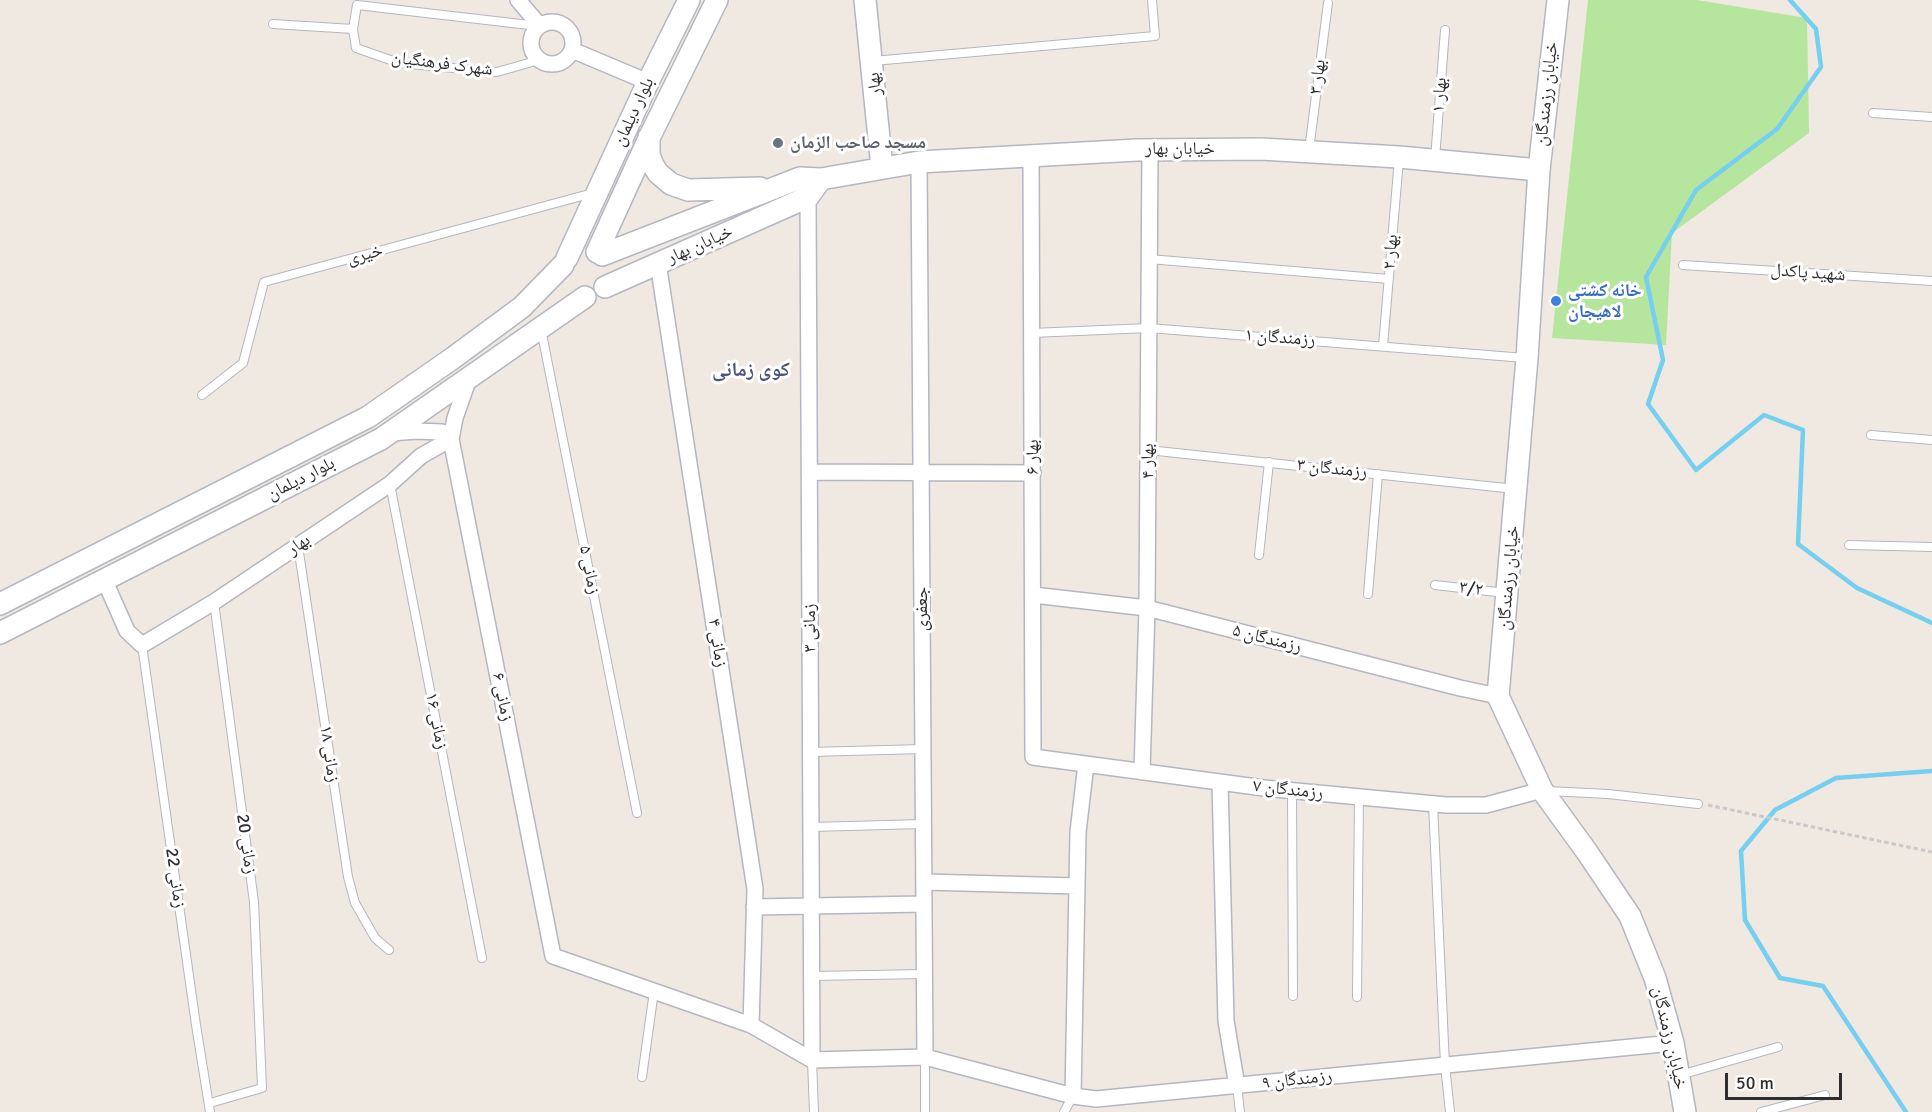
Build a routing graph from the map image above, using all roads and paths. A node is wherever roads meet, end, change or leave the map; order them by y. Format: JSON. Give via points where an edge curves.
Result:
{"nodes":[{"id":1,"x":518,"y":0,"type":"edge"},
{"id":2,"x":689,"y":0,"type":"edge"},
{"id":3,"x":717,"y":0,"type":"edge"},
{"id":4,"x":865,"y":0,"type":"edge"},
{"id":5,"x":1152,"y":0,"type":"edge"},
{"id":6,"x":1558,"y":0,"type":"edge"},
{"id":7,"x":1328,"y":3,"type":"dead end"},
{"id":8,"x":273,"y":24,"type":"dead end"},
{"id":9,"x":540,"y":26,"type":"junction"},
{"id":10,"x":353,"y":29,"type":"junction"},
{"id":11,"x":1445,"y":30,"type":"dead end"},
{"id":12,"x":572,"y":50,"type":"junction"},
{"id":13,"x":539,"y":60,"type":"junction"},
{"id":14,"x":872,"y":62,"type":"junction"},
{"id":15,"x":648,"y":82,"type":"junction"},
{"id":16,"x":1873,"y":113,"type":"dead end"},
{"id":17,"x":1932,"y":117,"type":"edge"},
{"id":18,"x":650,"y":136,"type":"junction"},
{"id":19,"x":1150,"y":149,"type":"junction"},
{"id":20,"x":1308,"y":152,"type":"junction"},
{"id":21,"x":1031,"y":156,"type":"junction"},
{"id":22,"x":1399,"y":157,"type":"junction"},
{"id":23,"x":1435,"y":160,"type":"junction"},
{"id":24,"x":919,"y":162,"type":"junction"},
{"id":25,"x":882,"y":168,"type":"junction"},
{"id":26,"x":1539,"y":170,"type":"junction"},
{"id":27,"x":821,"y":178,"type":"junction"},
{"id":28,"x":776,"y":187,"type":"junction"},
{"id":29,"x":597,"y":192,"type":"junction"},
{"id":30,"x":808,"y":197,"type":"junction"},
{"id":31,"x":599,"y":254,"type":"junction"},
{"id":32,"x":1149,"y":259,"type":"junction"},
{"id":33,"x":565,"y":262,"type":"junction"},
{"id":34,"x":658,"y":263,"type":"junction"},
{"id":35,"x":1683,"y":265,"type":"dead end"},
{"id":36,"x":1389,"y":279,"type":"junction"},
{"id":37,"x":1932,"y":281,"type":"edge"},
{"id":38,"x":605,"y":287,"type":"junction"},
{"id":39,"x":585,"y":297,"type":"junction"},
{"id":40,"x":541,"y":327,"type":"junction"},
{"id":41,"x":1149,"y":328,"type":"junction"},
{"id":42,"x":1032,"y":333,"type":"junction"},
{"id":43,"x":1383,"y":346,"type":"junction"},
{"id":44,"x":1527,"y":358,"type":"junction"},
{"id":45,"x":470,"y":378,"type":"junction"},
{"id":46,"x":202,"y":395,"type":"dead end"},
{"id":47,"x":388,"y":434,"type":"junction"},
{"id":48,"x":1870,"y":435,"type":"dead end"},
{"id":49,"x":451,"y":439,"type":"junction"},
{"id":50,"x":1932,"y":440,"type":"edge"},
{"id":51,"x":1148,"y":450,"type":"junction"},
{"id":52,"x":1269,"y":462,"type":"junction"},
{"id":53,"x":921,"y":471,"type":"junction"},
{"id":54,"x":809,"y":472,"type":"junction"},
{"id":55,"x":1033,"y":473,"type":"junction"},
{"id":56,"x":1378,"y":474,"type":"junction"},
{"id":57,"x":390,"y":484,"type":"junction"},
{"id":58,"x":1516,"y":489,"type":"junction"},
{"id":59,"x":1849,"y":545,"type":"dead end"},
{"id":60,"x":298,"y":546,"type":"junction"},
{"id":61,"x":1932,"y":547,"type":"edge"},
{"id":62,"x":1258,"y":555,"type":"dead end"},
{"id":63,"x":104,"y":579,"type":"junction"},
{"id":64,"x":36,"y":585,"type":"junction"},
{"id":65,"x":1435,"y":585,"type":"dead end"},
{"id":66,"x":1507,"y":593,"type":"junction"},
{"id":67,"x":1368,"y":594,"type":"dead end"},
{"id":68,"x":1033,"y":595,"type":"junction"},
{"id":69,"x":214,"y":602,"type":"junction"},
{"id":70,"x":0,"y":604,"type":"edge"},
{"id":71,"x":47,"y":608,"type":"junction"},
{"id":72,"x":1147,"y":608,"type":"junction"},
{"id":73,"x":0,"y":633,"type":"edge"},
{"id":74,"x":142,"y":645,"type":"junction"},
{"id":75,"x":1498,"y":696,"type":"junction"},
{"id":76,"x":923,"y":749,"type":"junction"},
{"id":77,"x":810,"y":752,"type":"junction"},
{"id":78,"x":1034,"y":757,"type":"joint"},
{"id":79,"x":1086,"y":764,"type":"junction"},
{"id":80,"x":1143,"y":772,"type":"junction"},
{"id":81,"x":1220,"y":782,"type":"junction"},
{"id":82,"x":1542,"y":790,"type":"junction"},
{"id":83,"x":1292,"y":791,"type":"junction"},
{"id":84,"x":1359,"y":797,"type":"junction"},
{"id":85,"x":1433,"y":804,"type":"junction"},
{"id":86,"x":1698,"y":804,"type":"joint"},
{"id":87,"x":637,"y":813,"type":"dead end"},
{"id":88,"x":923,"y":824,"type":"junction"},
{"id":89,"x":811,"y":827,"type":"junction"},
{"id":90,"x":1932,"y":852,"type":"edge"},
{"id":91,"x":924,"y":882,"type":"junction"},
{"id":92,"x":1077,"y":886,"type":"junction"},
{"id":93,"x":924,"y":904,"type":"junction"},
{"id":94,"x":811,"y":906,"type":"junction"},
{"id":95,"x":754,"y":907,"type":"junction"},
{"id":96,"x":389,"y":950,"type":"dead end"},
{"id":97,"x":482,"y":958,"type":"dead end"},
{"id":98,"x":924,"y":974,"type":"junction"},
{"id":99,"x":812,"y":976,"type":"junction"},
{"id":100,"x":654,"y":991,"type":"junction"},
{"id":101,"x":1293,"y":996,"type":"dead end"},
{"id":102,"x":1357,"y":997,"type":"dead end"},
{"id":103,"x":751,"y":1025,"type":"junction"},
{"id":104,"x":1673,"y":1043,"type":"junction"},
{"id":105,"x":1778,"y":1047,"type":"dead end"},
{"id":106,"x":925,"y":1057,"type":"junction"},
{"id":107,"x":812,"y":1060,"type":"junction"},
{"id":108,"x":1444,"y":1065,"type":"junction"},
{"id":109,"x":1679,"y":1076,"type":"junction"},
{"id":110,"x":642,"y":1077,"type":"dead end"},
{"id":111,"x":1237,"y":1086,"type":"junction"},
{"id":112,"x":1825,"y":1095,"type":"dead end"},
{"id":113,"x":1073,"y":1096,"type":"junction"},
{"id":114,"x":210,"y":1108,"type":"edge"},
{"id":115,"x":925,"y":1111,"type":"edge"},
{"id":116,"x":814,"y":1112,"type":"edge"},
{"id":117,"x":1064,"y":1112,"type":"edge"},
{"id":118,"x":1240,"y":1112,"type":"edge"},
{"id":119,"x":1450,"y":1112,"type":"edge"},
{"id":120,"x":1685,"y":1112,"type":"edge"},
{"id":121,"x":1761,"y":1112,"type":"edge"}],
"edges":[{"from":1,"to":9,"type":"street"},
{"from":2,"to":15,"type":"street","name":"بلوار دیلمان"},
{"from":3,"to":18,"type":"street","name":"بلوار دیلمان"},
{"from":4,"to":14,"type":"street","name":"بهار"},
{"from":5,"to":14,"type":"lane","via":[[1155,36]]},
{"from":6,"to":26,"type":"street","name":"خیابان رزمندگان"},
{"from":7,"to":20,"type":"lane","name":"بهار ۳"},
{"from":8,"to":10,"type":"lane"},
{"from":9,"to":10,"type":"lane","via":[[357,4]]},
{"from":9,"to":12,"type":"street","via":[[552,22],[565,26],[572,37]]},
{"from":9,"to":13,"type":"street","via":[[532,36],[532,50]]},
{"from":10,"to":13,"type":"lane","name":"شهرک فرهنگیان","via":[[356,48],[399,63],[496,72]]},
{"from":11,"to":23,"type":"lane","name":"بهار ۱"},
{"from":12,"to":13,"type":"street","via":[[564,60],[552,64]]},
{"from":12,"to":15,"type":"street"},
{"from":14,"to":25,"type":"street","name":"بهار"},
{"from":15,"to":29,"type":"street","name":"بلوار دیلمان"},
{"from":16,"to":17,"type":"lane"},
{"from":18,"to":28,"type":"street","via":[[653,165],[664,179],[680,188]]},
{"from":18,"to":31,"type":"street","name":"بلوار دیلمان"},
{"from":19,"to":20,"type":"street","name":"خیابان بهار"},
{"from":19,"to":21,"type":"street","name":"خیابان بهار"},
{"from":19,"to":32,"type":"street","name":"بهار ۴"},
{"from":20,"to":22,"type":"street","name":"خیابان بهار"},
{"from":21,"to":24,"type":"street","name":"خیابان بهار"},
{"from":21,"to":42,"type":"street","name":"بهار ۶"},
{"from":22,"to":23,"type":"street","name":"خیابان بهار"},
{"from":22,"to":36,"type":"lane","name":"بهار ۲"},
{"from":23,"to":26,"type":"street","name":"خیابان بهار"},
{"from":24,"to":25,"type":"street","name":"خیابان بهار"},
{"from":24,"to":53,"type":"street","name":"جعفری"},
{"from":25,"to":27,"type":"street","name":"خیابان بهار"},
{"from":26,"to":44,"type":"street","name":"خیابان رزمندگان"},
{"from":27,"to":28,"type":"street","name":"خیابان بهار","via":[[800,178]]},
{"from":27,"to":30,"type":"street"},
{"from":28,"to":31,"type":"street","name":"خیابان بهار"},
{"from":29,"to":33,"type":"street","name":"بلوار دیلمان"},
{"from":29,"to":46,"type":"lane","name":"خیری","via":[[264,282],[243,363]]},
{"from":30,"to":34,"type":"street","name":"خیابان بهار"},
{"from":30,"to":54,"type":"street","name":"زمانی ۳"},
{"from":31,"to":33,"type":"street","via":[[581,249]]},
{"from":31,"to":38,"type":"street","via":[[609,270]]},
{"from":32,"to":36,"type":"lane"},
{"from":32,"to":41,"type":"street","name":"بهار ۴"},
{"from":33,"to":39,"type":"street","via":[[561,274],[564,283],[576,295]]},
{"from":33,"to":64,"type":"street","name":"بلوار دیلمان","via":[[522,307],[368,417]]},
{"from":34,"to":38,"type":"street","name":"خیابان بهار"},
{"from":34,"to":95,"type":"street","name":"زمانی ۴","via":[[755,889]]},
{"from":35,"to":37,"type":"lane","name":"شهید پاکدل"},
{"from":36,"to":43,"type":"lane","name":"بهار ۲"},
{"from":38,"to":39,"type":"street"},
{"from":39,"to":40,"type":"street","name":"بلوار دیلمان"},
{"from":40,"to":45,"type":"street","name":"بلوار دیلمان"},
{"from":40,"to":87,"type":"lane","name":"زمانی ۵"},
{"from":41,"to":42,"type":"lane","name":"رزمندگان ۱"},
{"from":41,"to":43,"type":"lane","name":"رزمندگان ۱"},
{"from":41,"to":51,"type":"street","name":"بهار ۴"},
{"from":42,"to":55,"type":"street","name":"بهار ۶"},
{"from":43,"to":44,"type":"lane","name":"رزمندگان ۱"},
{"from":44,"to":58,"type":"street","name":"خیابان رزمندگان"},
{"from":45,"to":47,"type":"street","name":"بلوار دیلمان"},
{"from":45,"to":49,"type":"street"},
{"from":47,"to":49,"type":"street","via":[[442,432]]},
{"from":47,"to":63,"type":"street","name":"بلوار دیلمان"},
{"from":48,"to":50,"type":"lane"},
{"from":49,"to":57,"type":"street","name":"بهار","via":[[421,456]]},
{"from":49,"to":100,"type":"street","name":"زمانی ۶","via":[[553,956]]},
{"from":51,"to":52,"type":"lane","name":"رزمندگان ۳"},
{"from":51,"to":72,"type":"street","name":"بهار ۴"},
{"from":52,"to":56,"type":"lane","name":"رزمندگان ۳"},
{"from":52,"to":62,"type":"lane"},
{"from":53,"to":54,"type":"street"},
{"from":53,"to":55,"type":"street"},
{"from":53,"to":76,"type":"street","name":"جعفری"},
{"from":54,"to":77,"type":"street","name":"زمانی ۳"},
{"from":55,"to":68,"type":"street","name":"بهار ۶"},
{"from":56,"to":58,"type":"lane","name":"رزمندگان ۳"},
{"from":56,"to":67,"type":"lane"},
{"from":57,"to":60,"type":"street","name":"بهار"},
{"from":57,"to":97,"type":"lane","name":"زمانی ۱۶"},
{"from":58,"to":66,"type":"street","name":"خیابان رزمندگان"},
{"from":59,"to":61,"type":"lane"},
{"from":60,"to":69,"type":"street","name":"بهار"},
{"from":60,"to":96,"type":"lane","name":"زمانی ۱۸","via":[[348,877],[355,903],[375,938]]},
{"from":63,"to":71,"type":"street","name":"بلوار دیلمان"},
{"from":63,"to":74,"type":"street","via":[[127,631]]},
{"from":64,"to":70,"type":"street","name":"بلوار دیلمان"},
{"from":64,"to":71,"type":"street"},
{"from":65,"to":66,"type":"lane","name":"۳/۲"},
{"from":66,"to":75,"type":"street","name":"خیابان رزمندگان"},
{"from":68,"to":72,"type":"street","name":"رزمندگان ۵"},
{"from":68,"to":78,"type":"street","name":"بهار ۶"},
{"from":69,"to":74,"type":"street","name":"بهار"},
{"from":69,"to":114,"type":"lane","name":"زمانی 20","via":[[254,902],[262,1088]]},
{"from":71,"to":73,"type":"street","name":"بلوار دیلمان"},
{"from":72,"to":75,"type":"street","name":"رزمندگان ۵"},
{"from":72,"to":80,"type":"street","name":"بهار ۴"},
{"from":74,"to":114,"type":"lane","name":"زمانی 22"},
{"from":75,"to":82,"type":"street","name":"خیابان رزمندگان"},
{"from":76,"to":77,"type":"lane"},
{"from":76,"to":88,"type":"street","name":"جعفری"},
{"from":77,"to":89,"type":"street","name":"زمانی ۳"},
{"from":78,"to":79,"type":"street","name":"رزمندگان ۷"},
{"from":79,"to":80,"type":"street","name":"رزمندگان ۷"},
{"from":79,"to":92,"type":"street"},
{"from":80,"to":81,"type":"street","name":"رزمندگان ۷"},
{"from":81,"to":83,"type":"street","name":"رزمندگان ۷"},
{"from":81,"to":111,"type":"street","via":[[1226,1021]]},
{"from":82,"to":85,"type":"street","name":"رزمندگان ۷","via":[[1486,805]]},
{"from":82,"to":86,"type":"lane"},
{"from":82,"to":104,"type":"street","name":"خیابان رزمندگان","via":[[1630,916],[1655,978]]},
{"from":83,"to":84,"type":"street","name":"رزمندگان ۷"},
{"from":83,"to":101,"type":"lane"},
{"from":84,"to":85,"type":"street","name":"رزمندگان ۷"},
{"from":84,"to":102,"type":"lane"},
{"from":85,"to":108,"type":"lane"},
{"from":86,"to":90,"type":"path"},
{"from":88,"to":89,"type":"lane"},
{"from":88,"to":91,"type":"street","name":"جعفری"},
{"from":89,"to":94,"type":"street","name":"زمانی ۳"},
{"from":91,"to":92,"type":"street"},
{"from":91,"to":93,"type":"street","name":"جعفری"},
{"from":92,"to":113,"type":"street"},
{"from":93,"to":94,"type":"street"},
{"from":93,"to":98,"type":"street","name":"جعفری"},
{"from":94,"to":95,"type":"street"},
{"from":94,"to":99,"type":"street","name":"زمانی ۳"},
{"from":95,"to":103,"type":"street","name":"زمانی ۴"},
{"from":98,"to":99,"type":"lane"},
{"from":98,"to":106,"type":"street","name":"جعفری"},
{"from":99,"to":107,"type":"street","name":"زمانی ۳"},
{"from":100,"to":103,"type":"street"},
{"from":100,"to":110,"type":"lane"},
{"from":103,"to":107,"type":"street"},
{"from":104,"to":108,"type":"street","name":"رزمندگان ۹"},
{"from":104,"to":109,"type":"street","name":"خیابان رزمندگان"},
{"from":105,"to":109,"type":"lane"},
{"from":106,"to":107,"type":"street","name":"رزمندگان ۹"},
{"from":106,"to":113,"type":"street","name":"رزمندگان ۹"},
{"from":106,"to":115,"type":"lane"},
{"from":107,"to":116,"type":"lane"},
{"from":108,"to":111,"type":"street","name":"رزمندگان ۹"},
{"from":108,"to":119,"type":"lane"},
{"from":109,"to":120,"type":"street","name":"خیابان رزمندگان"},
{"from":111,"to":113,"type":"street","name":"رزمندگان ۹","via":[[1096,1100]]},
{"from":111,"to":118,"type":"lane"},
{"from":112,"to":121,"type":"lane"},
{"from":113,"to":117,"type":"lane"}]}
